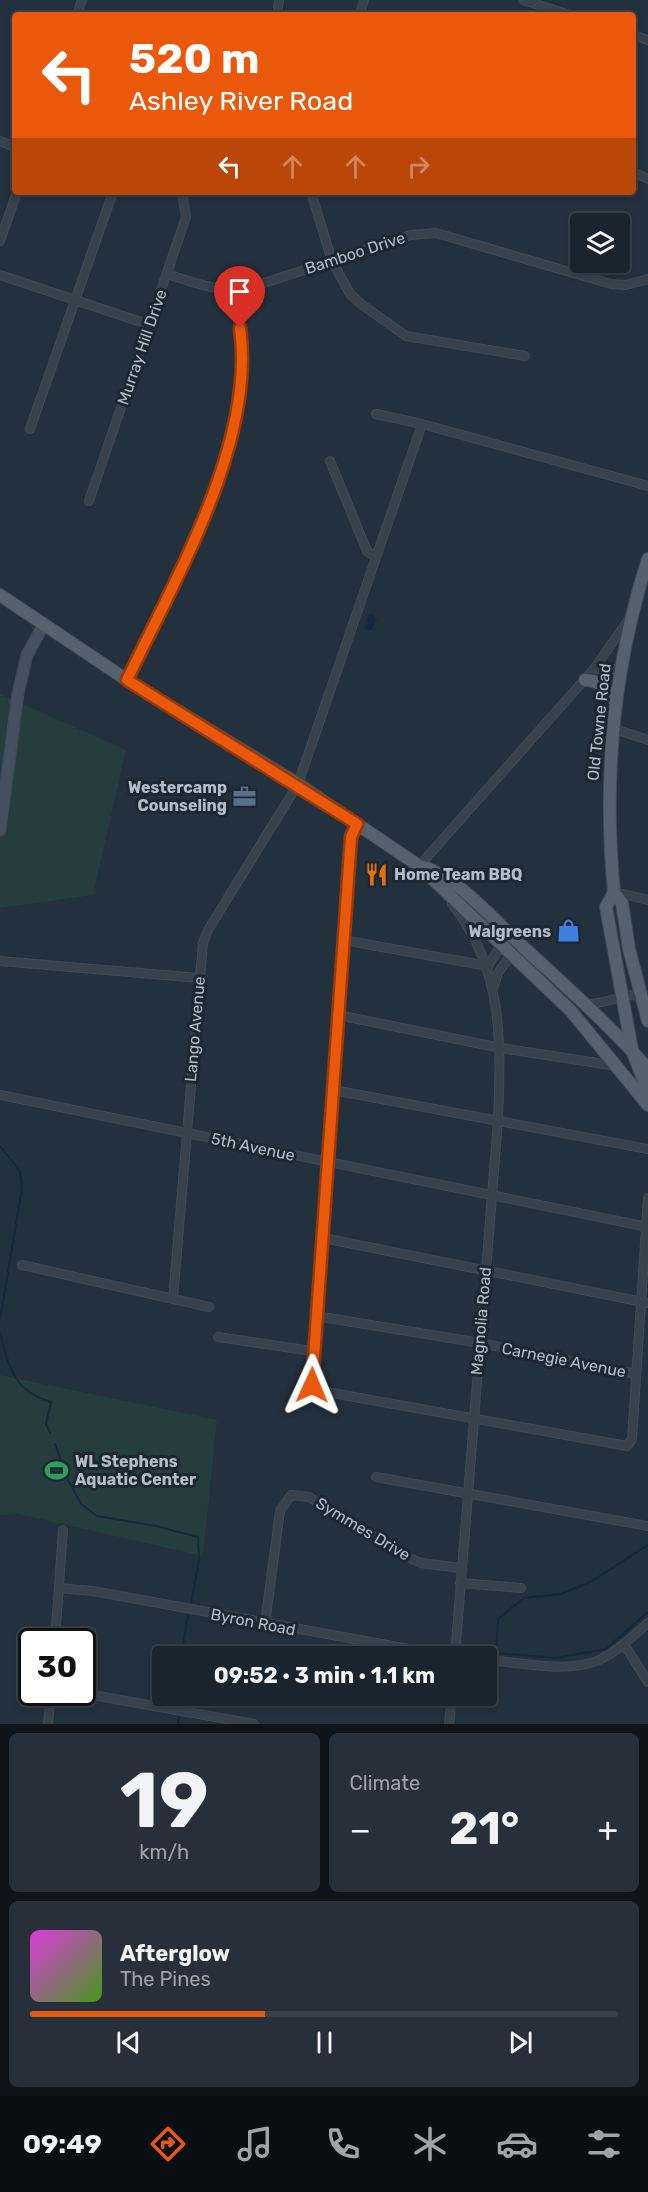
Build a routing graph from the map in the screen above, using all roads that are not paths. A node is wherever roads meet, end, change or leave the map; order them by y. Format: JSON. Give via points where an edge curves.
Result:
{"nodes":[{"id":1,"x":523,"y":0,"type":"edge"},
{"id":2,"x":561,"y":12,"type":"edge"},
{"id":3,"x":16,"y":195,"type":"edge"},
{"id":4,"x":112,"y":195,"type":"edge"},
{"id":5,"x":182,"y":195,"type":"edge"},
{"id":6,"x":312,"y":195,"type":"edge"},
{"id":7,"x":0,"y":242,"type":"edge"},
{"id":8,"x":332,"y":261,"type":"junction"},
{"id":9,"x":0,"y":274,"type":"edge"},
{"id":10,"x":167,"y":274,"type":"junction"},
{"id":11,"x":648,"y":279,"type":"edge"},
{"id":12,"x":234,"y":291,"type":"junction"},
{"id":13,"x":76,"y":300,"type":"junction"},
{"id":14,"x":150,"y":325,"type":"junction"},
{"id":15,"x":525,"y":356,"type":"dead end"},
{"id":16,"x":376,"y":414,"type":"dead end"},
{"id":17,"x":422,"y":424,"type":"junction"},
{"id":18,"x":30,"y":429,"type":"dead end"},
{"id":19,"x":330,"y":461,"type":"dead end"},
{"id":20,"x":648,"y":486,"type":"edge"},
{"id":21,"x":89,"y":501,"type":"dead end"},
{"id":22,"x":375,"y":557,"type":"junction"},
{"id":23,"x":648,"y":559,"type":"edge"},
{"id":24,"x":0,"y":595,"type":"edge"},
{"id":25,"x":630,"y":619,"type":"junction"},
{"id":26,"x":44,"y":624,"type":"junction"},
{"id":27,"x":594,"y":669,"type":"junction"},
{"id":28,"x":620,"y":669,"type":"junction"},
{"id":29,"x":127,"y":680,"type":"junction"},
{"id":30,"x":585,"y":680,"type":"junction"},
{"id":31,"x":616,"y":702,"type":"junction"},
{"id":32,"x":612,"y":728,"type":"junction"},
{"id":33,"x":648,"y":740,"type":"edge"},
{"id":34,"x":298,"y":784,"type":"junction"},
{"id":35,"x":357,"y":824,"type":"junction"},
{"id":36,"x":0,"y":830,"type":"edge"},
{"id":37,"x":420,"y":866,"type":"junction"},
{"id":38,"x":614,"y":892,"type":"junction"},
{"id":39,"x":648,"y":900,"type":"edge"},
{"id":40,"x":509,"y":934,"type":"junction"},
{"id":41,"x":343,"y":940,"type":"junction"},
{"id":42,"x":502,"y":945,"type":"junction"},
{"id":43,"x":516,"y":949,"type":"junction"},
{"id":44,"x":0,"y":961,"type":"edge"},
{"id":45,"x":488,"y":966,"type":"junction"},
{"id":46,"x":199,"y":978,"type":"junction"},
{"id":47,"x":494,"y":986,"type":"junction"},
{"id":48,"x":644,"y":995,"type":"edge"},
{"id":49,"x":622,"y":996,"type":"junction"},
{"id":50,"x":585,"y":1004,"type":"junction"},
{"id":51,"x":338,"y":1015,"type":"junction"},
{"id":52,"x":648,"y":1021,"type":"edge"},
{"id":53,"x":501,"y":1048,"type":"junction"},
{"id":54,"x":632,"y":1050,"type":"junction"},
{"id":55,"x":617,"y":1066,"type":"junction"},
{"id":56,"x":648,"y":1069,"type":"edge"},
{"id":57,"x":333,"y":1090,"type":"junction"},
{"id":58,"x":648,"y":1092,"type":"edge"},
{"id":59,"x":0,"y":1095,"type":"edge"},
{"id":60,"x":648,"y":1105,"type":"edge"},
{"id":61,"x":498,"y":1121,"type":"junction"},
{"id":62,"x":186,"y":1132,"type":"junction"},
{"id":63,"x":648,"y":1149,"type":"edge"},
{"id":64,"x":327,"y":1163,"type":"junction"},
{"id":65,"x":491,"y":1197,"type":"junction"},
{"id":66,"x":648,"y":1198,"type":"edge"},
{"id":67,"x":647,"y":1226,"type":"edge"},
{"id":68,"x":323,"y":1238,"type":"junction"},
{"id":69,"x":22,"y":1265,"type":"dead end"},
{"id":70,"x":485,"y":1272,"type":"junction"},
{"id":71,"x":173,"y":1299,"type":"junction"},
{"id":72,"x":644,"y":1302,"type":"edge"},
{"id":73,"x":208,"y":1307,"type":"dead end"},
{"id":74,"x":315,"y":1316,"type":"junction"},
{"id":75,"x":218,"y":1337,"type":"dead end"},
{"id":76,"x":480,"y":1344,"type":"junction"},
{"id":77,"x":312,"y":1351,"type":"junction"},
{"id":78,"x":635,"y":1374,"type":"junction"},
{"id":79,"x":472,"y":1417,"type":"junction"},
{"id":80,"x":376,"y":1477,"type":"dead end"},
{"id":81,"x":467,"y":1495,"type":"junction"},
{"id":82,"x":648,"y":1526,"type":"edge"},
{"id":83,"x":63,"y":1530,"type":"dead end"},
{"id":84,"x":461,"y":1568,"type":"junction"},
{"id":85,"x":460,"y":1583,"type":"junction"},
{"id":86,"x":59,"y":1588,"type":"junction"},
{"id":87,"x":521,"y":1588,"type":"dead end"},
{"id":88,"x":648,"y":1623,"type":"edge"},
{"id":89,"x":265,"y":1624,"type":"junction"},
{"id":90,"x":56,"y":1628,"type":"edge"},
{"id":91,"x":624,"y":1644,"type":"junction"},
{"id":92,"x":390,"y":1646,"type":"edge"},
{"id":93,"x":456,"y":1646,"type":"edge"},
{"id":94,"x":497,"y":1661,"type":"edge"},
{"id":95,"x":648,"y":1682,"type":"edge"},
{"id":96,"x":96,"y":1696,"type":"edge"},
{"id":97,"x":50,"y":1706,"type":"edge"},
{"id":98,"x":451,"y":1706,"type":"edge"},
{"id":99,"x":48,"y":1724,"type":"edge"},
{"id":100,"x":254,"y":1724,"type":"edge"},
{"id":101,"x":449,"y":1724,"type":"edge"}],
"edges":[{"from":1,"to":2,"type":"street"},
{"from":3,"to":7,"type":"street"},
{"from":4,"to":13,"type":"street"},
{"from":5,"to":10,"type":"street","name":"Murray Hill Drive","via":[[186,217]]},
{"from":6,"to":8,"type":"street"},
{"from":8,"to":11,"type":"street","name":"Bamboo Drive","via":[[411,235],[436,233],[611,284]]},
{"from":8,"to":12,"type":"street","name":"Bamboo Drive"},
{"from":8,"to":15,"type":"street","via":[[356,299],[406,336]]},
{"from":9,"to":13,"type":"street"},
{"from":10,"to":12,"type":"street","name":"Bamboo Drive","via":[[206,287]]},
{"from":10,"to":14,"type":"street","name":"Murray Hill Drive"},
{"from":12,"to":29,"type":"street","via":[[242,347],[238,415],[204,516]]},
{"from":13,"to":14,"type":"street"},
{"from":13,"to":18,"type":"street"},
{"from":14,"to":21,"type":"street","name":"Murray Hill Drive"},
{"from":16,"to":17,"type":"street"},
{"from":17,"to":20,"type":"street"},
{"from":17,"to":22,"type":"street","name":"Lango Avenue"},
{"from":19,"to":22,"type":"street","via":[[367,551]]},
{"from":22,"to":34,"type":"street","name":"Lango Avenue"},
{"from":23,"to":25,"type":"main road","name":"Old Towne Road"},
{"from":24,"to":26,"type":"main road"},
{"from":25,"to":27,"type":"street"},
{"from":25,"to":28,"type":"main road","name":"Old Towne Road"},
{"from":26,"to":29,"type":"main road"},
{"from":26,"to":36,"type":"main road","via":[[27,655],[18,693]]},
{"from":27,"to":28,"type":"street"},
{"from":27,"to":30,"type":"street"},
{"from":28,"to":31,"type":"main road","name":"Old Towne Road"},
{"from":29,"to":34,"type":"main road"},
{"from":30,"to":31,"type":"main road","via":[[603,685]]},
{"from":30,"to":37,"type":"street"},
{"from":31,"to":32,"type":"main road","name":"Old Towne Road"},
{"from":32,"to":33,"type":"street"},
{"from":32,"to":38,"type":"main road","name":"Old Towne Road","via":[[608,825]]},
{"from":34,"to":35,"type":"main road"},
{"from":34,"to":46,"type":"street","name":"Lango Avenue","via":[[208,930]]},
{"from":35,"to":37,"type":"main road"},
{"from":35,"to":41,"type":"street","via":[[351,837]]},
{"from":37,"to":40,"type":"main road","via":[[436,871]]},
{"from":37,"to":42,"type":"main road"},
{"from":37,"to":45,"type":"street","name":"Magnolia Road","via":[[460,914]]},
{"from":38,"to":39,"type":"street"},
{"from":38,"to":48,"type":"main road","via":[[622,903],[629,949]]},
{"from":38,"to":49,"type":"main road","via":[[606,907]]},
{"from":40,"to":42,"type":"street"},
{"from":40,"to":43,"type":"main road"},
{"from":41,"to":45,"type":"street"},
{"from":41,"to":51,"type":"street"},
{"from":42,"to":43,"type":"main road"},
{"from":42,"to":45,"type":"street"},
{"from":43,"to":47,"type":"street","via":[[498,973]]},
{"from":43,"to":50,"type":"main road"},
{"from":43,"to":55,"type":"main road"},
{"from":44,"to":46,"type":"street"},
{"from":45,"to":47,"type":"street","name":"Magnolia Road"},
{"from":46,"to":62,"type":"street","name":"Lango Avenue"},
{"from":47,"to":53,"type":"street","name":"Magnolia Road"},
{"from":48,"to":49,"type":"street"},
{"from":48,"to":52,"type":"main road"},
{"from":49,"to":50,"type":"street","via":[[600,1004]]},
{"from":49,"to":54,"type":"main road"},
{"from":50,"to":54,"type":"main road"},
{"from":51,"to":53,"type":"street"},
{"from":51,"to":57,"type":"street"},
{"from":53,"to":55,"type":"street"},
{"from":53,"to":61,"type":"street","name":"Magnolia Road"},
{"from":54,"to":56,"type":"main road"},
{"from":54,"to":58,"type":"main road"},
{"from":55,"to":60,"type":"main road"},
{"from":57,"to":61,"type":"street"},
{"from":57,"to":64,"type":"street"},
{"from":59,"to":62,"type":"street","name":"5th Avenue"},
{"from":61,"to":63,"type":"street"},
{"from":61,"to":65,"type":"street","name":"Magnolia Road"},
{"from":62,"to":64,"type":"street","name":"5th Avenue"},
{"from":62,"to":71,"type":"street","name":"Lango Avenue"},
{"from":64,"to":65,"type":"street","name":"5th Avenue"},
{"from":64,"to":68,"type":"street"},
{"from":65,"to":67,"type":"street","name":"5th Avenue"},
{"from":65,"to":70,"type":"street","name":"Magnolia Road"},
{"from":66,"to":67,"type":"street"},
{"from":67,"to":72,"type":"street"},
{"from":68,"to":70,"type":"street"},
{"from":68,"to":74,"type":"street"},
{"from":69,"to":71,"type":"street"},
{"from":70,"to":72,"type":"street"},
{"from":70,"to":76,"type":"street","name":"Magnolia Road"},
{"from":71,"to":73,"type":"street"},
{"from":72,"to":78,"type":"street"},
{"from":74,"to":76,"type":"street","name":"Carnegie Avenue"},
{"from":74,"to":77,"type":"street"},
{"from":75,"to":77,"type":"street"},
{"from":76,"to":78,"type":"street","name":"Carnegie Avenue"},
{"from":76,"to":79,"type":"street","name":"Magnolia Road"},
{"from":77,"to":79,"type":"street","via":[[312,1385],[321,1391]]},
{"from":78,"to":79,"type":"street","via":[[632,1440],[627,1446]]},
{"from":79,"to":81,"type":"street","name":"Magnolia Road"},
{"from":80,"to":81,"type":"street"},
{"from":81,"to":82,"type":"street"},
{"from":81,"to":84,"type":"street","name":"Magnolia Road"},
{"from":83,"to":86,"type":"street"},
{"from":84,"to":85,"type":"street","name":"Magnolia Road"},
{"from":84,"to":89,"type":"street","name":"Symmes Drive","via":[[421,1563],[309,1497],[291,1496],[280,1511]]},
{"from":85,"to":87,"type":"street"},
{"from":85,"to":93,"type":"street","name":"Magnolia Road"},
{"from":86,"to":89,"type":"street","name":"Byron Road","via":[[93,1590]]},
{"from":86,"to":90,"type":"street"},
{"from":88,"to":91,"type":"street"},
{"from":89,"to":92,"type":"street","name":"Byron Road"},
{"from":91,"to":94,"type":"street","via":[[600,1659],[570,1666]]},
{"from":91,"to":95,"type":"street"},
{"from":96,"to":100,"type":"street"},
{"from":97,"to":99,"type":"street"},
{"from":98,"to":101,"type":"street"}]}
